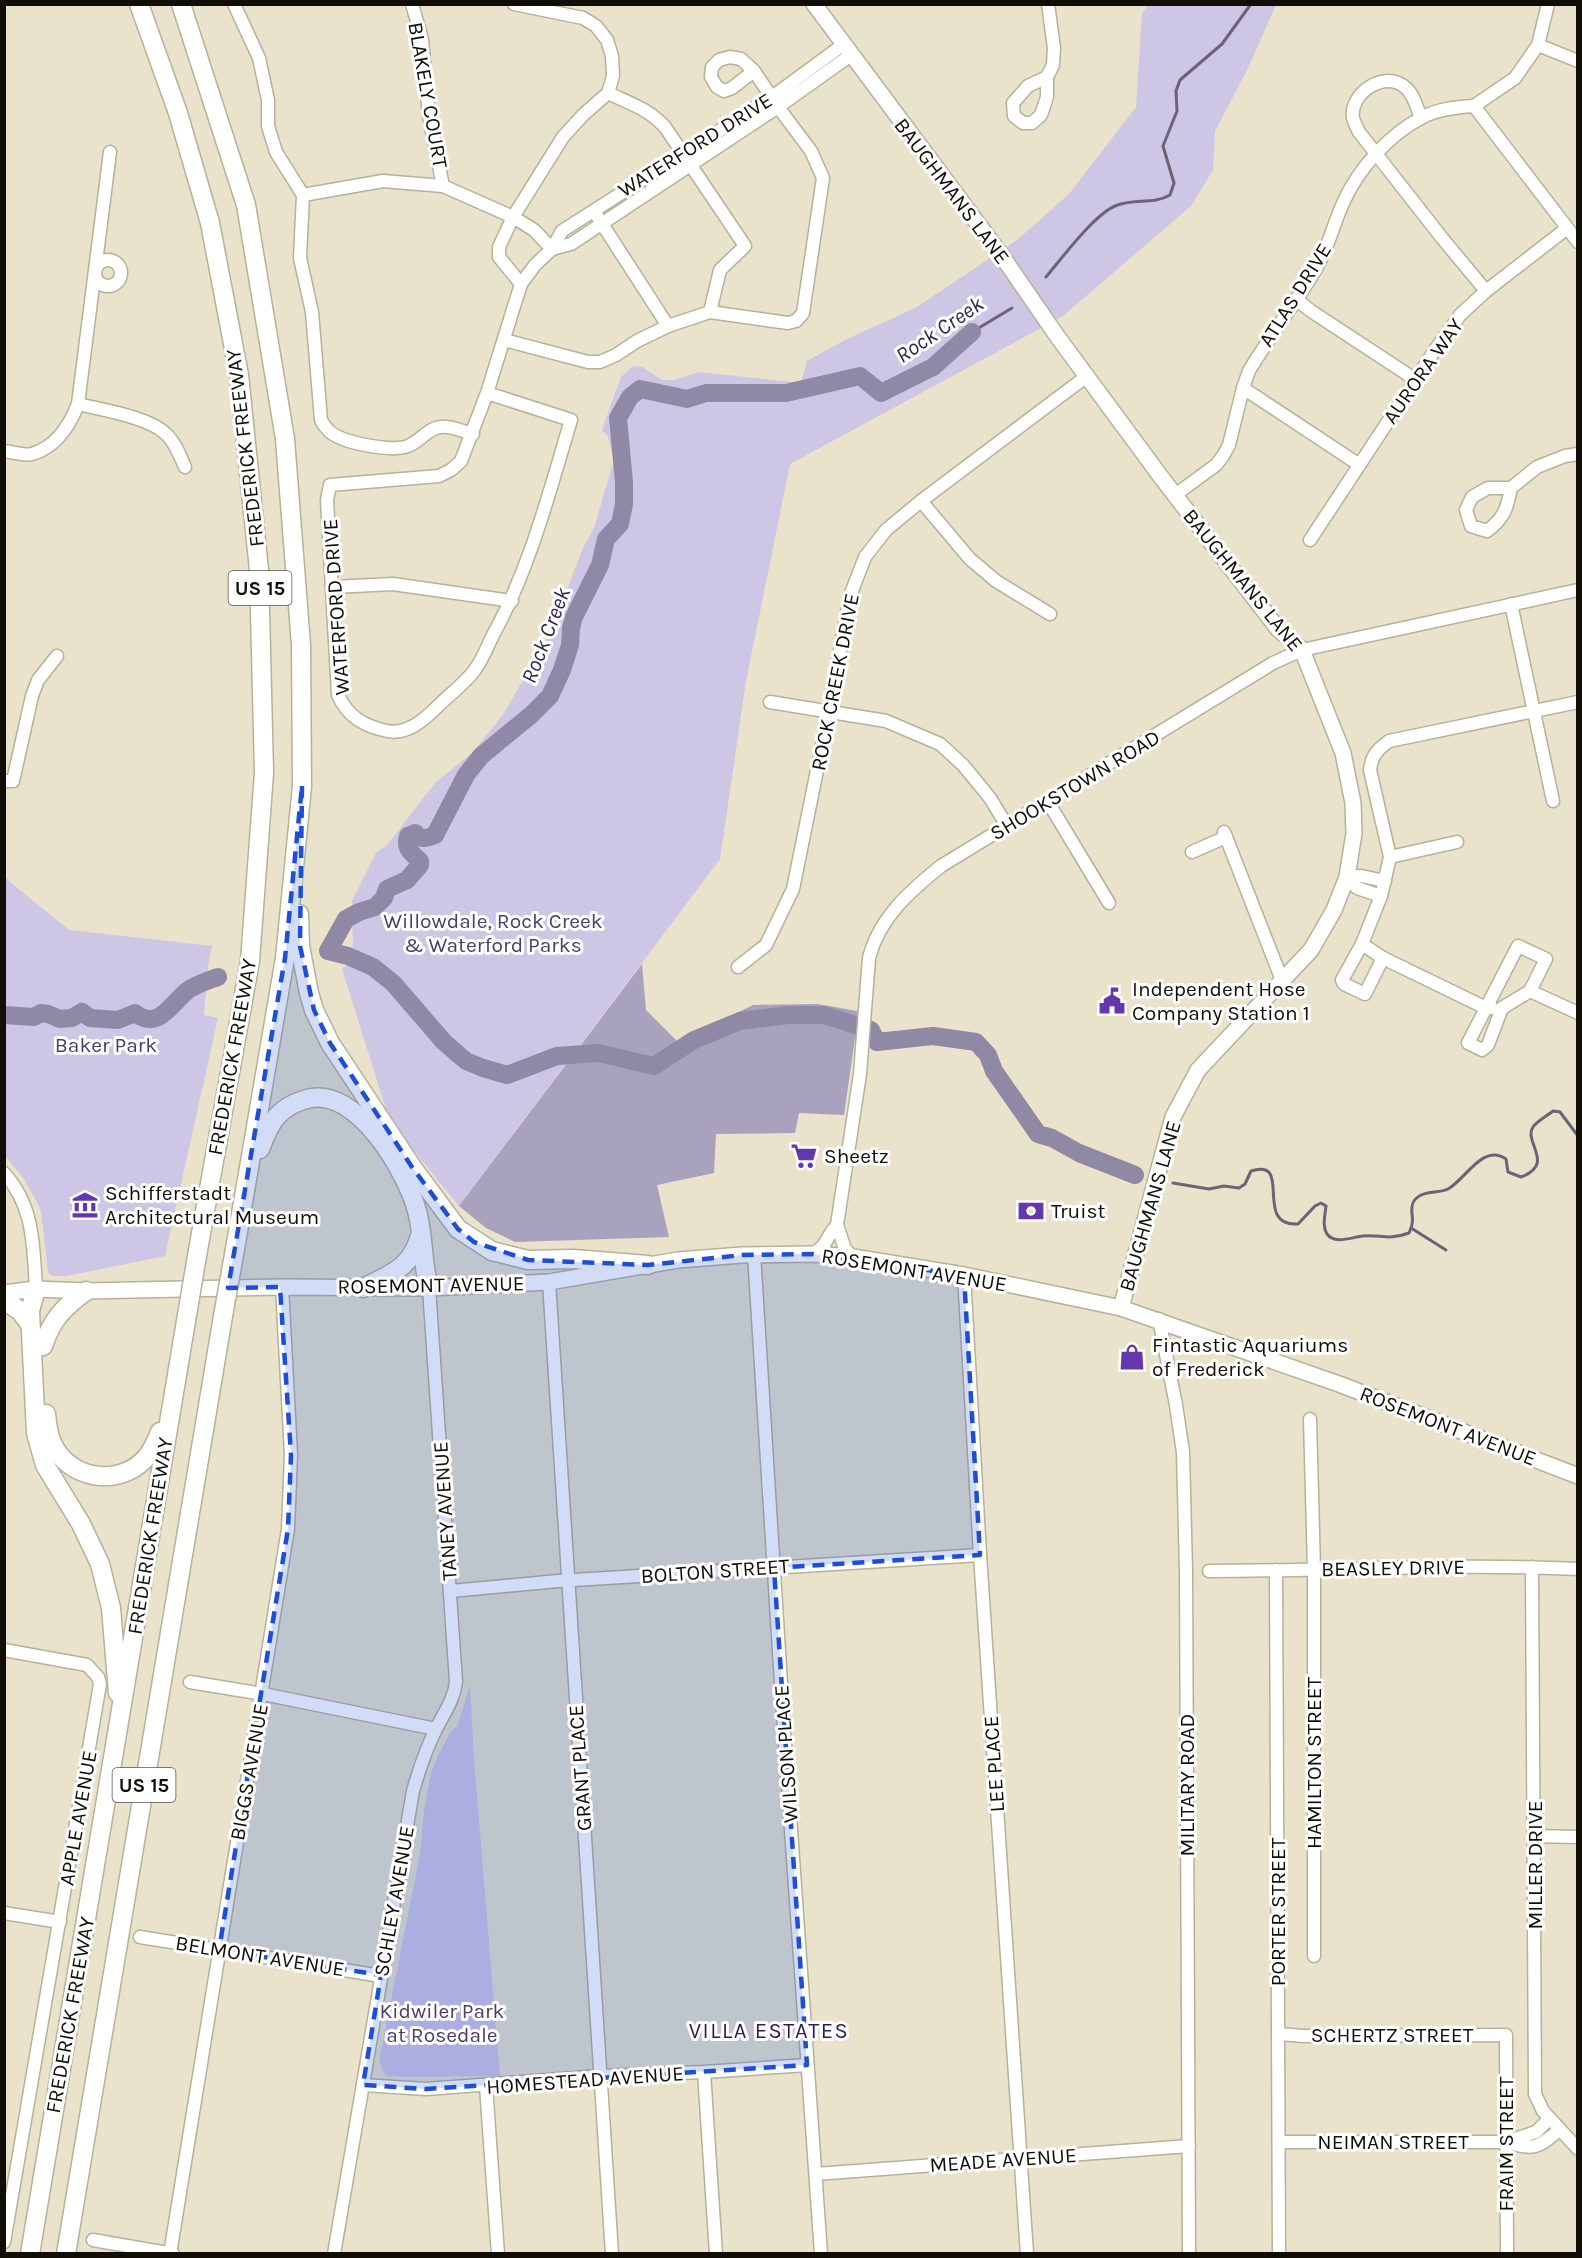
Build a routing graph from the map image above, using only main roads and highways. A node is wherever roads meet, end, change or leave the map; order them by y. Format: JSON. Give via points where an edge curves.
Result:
{"nodes":[{"id":1,"x":139,"y":4,"type":"edge"},
{"id":2,"x":181,"y":4,"type":"edge"},
{"id":3,"x":814,"y":4,"type":"edge"},
{"id":4,"x":302,"y":786,"type":"junction"},
{"id":5,"x":412,"y":1167,"type":"junction"},
{"id":6,"x":239,"y":1220,"type":"junction"},
{"id":7,"x":422,"y":1231,"type":"junction"},
{"id":8,"x":648,"y":1265,"type":"junction"},
{"id":9,"x":363,"y":1288,"type":"junction"},
{"id":10,"x":429,"y":1288,"type":"junction"},
{"id":11,"x":36,"y":1289,"type":"junction"},
{"id":12,"x":86,"y":1291,"type":"junction"},
{"id":13,"x":4,"y":1293,"type":"edge"},
{"id":14,"x":4,"y":1300,"type":"edge"},
{"id":15,"x":1121,"y":1308,"type":"junction"},
{"id":16,"x":30,"y":1324,"type":"junction"},
{"id":17,"x":42,"y":1346,"type":"junction"},
{"id":18,"x":172,"y":1399,"type":"junction"},
{"id":19,"x":1578,"y":1476,"type":"edge"},
{"id":20,"x":122,"y":1712,"type":"junction"},
{"id":21,"x":30,"y":2253,"type":"edge"},
{"id":22,"x":66,"y":2253,"type":"edge"}],
"edges":[{"from":1,"to":18,"type":"highway","name":"FREDERICK FREEWAY","number":"US 15","bridge":true,"via":[[178,113],[210,223],[239,375],[259,570],[264,773],[250,961]]},
{"from":2,"to":4,"type":"highway","name":"FREDERICK FREEWAY","number":"US 15","via":[[246,206],[285,439],[301,645]]},
{"from":3,"to":15,"type":"main road","name":"BAUGHMANS LANE","via":[[1175,495],[1278,629],[1302,650],[1343,753],[1353,803],[1354,833],[1347,877],[1334,910],[1311,950],[1280,975],[1198,1070],[1173,1117]]},
{"from":4,"to":5,"type":"highway","via":[[300,946],[309,993],[330,1043]]},
{"from":4,"to":6,"type":"highway","name":"FREDERICK FREEWAY","number":"US 15","via":[[285,957]]},
{"from":5,"to":8,"type":"highway","via":[[458,1230],[492,1251],[528,1260]]},
{"from":5,"to":10,"type":"highway","via":[[433,1236],[434,1264]]},
{"from":6,"to":7,"type":"highway","via":[[268,1126],[280,1112],[312,1098],[340,1103],[378,1136],[398,1164]]},
{"from":6,"to":22,"type":"highway","name":"FREDERICK FREEWAY","number":"US 15","bridge":true},
{"from":7,"to":9,"type":"highway","via":[[405,1265]]},
{"from":7,"to":10,"type":"highway"},
{"from":8,"to":10,"type":"main road","name":"ROSEMONT AVENUE","via":[[549,1282]]},
{"from":8,"to":15,"type":"main road","name":"ROSEMONT AVENUE","via":[[754,1254],[854,1257]]},
{"from":9,"to":10,"type":"main road","name":"ROSEMONT AVENUE"},
{"from":9,"to":12,"type":"main road","name":"ROSEMONT AVENUE"},
{"from":11,"to":12,"type":"main road","name":"ROSEMONT AVENUE"},
{"from":11,"to":13,"type":"main road","name":"ROSEMONT AVENUE"},
{"from":11,"to":16,"type":"highway"},
{"from":11,"to":17,"type":"highway"},
{"from":12,"to":17,"type":"highway","via":[[60,1312]]},
{"from":14,"to":16,"type":"highway"},
{"from":15,"to":19,"type":"main road","name":"ROSEMONT AVENUE","via":[[1339,1384]]},
{"from":16,"to":20,"type":"highway","via":[[40,1451],[50,1477],[81,1524],[100,1564],[111,1608]]},
{"from":17,"to":18,"type":"highway","via":[[47,1430],[58,1454],[76,1470],[100,1477],[118,1475],[135,1467],[152,1450]]},
{"from":18,"to":20,"type":"highway","name":"FREDERICK FREEWAY","number":"US 15"},
{"from":20,"to":21,"type":"highway","name":"FREDERICK FREEWAY","number":"US 15"}]}
